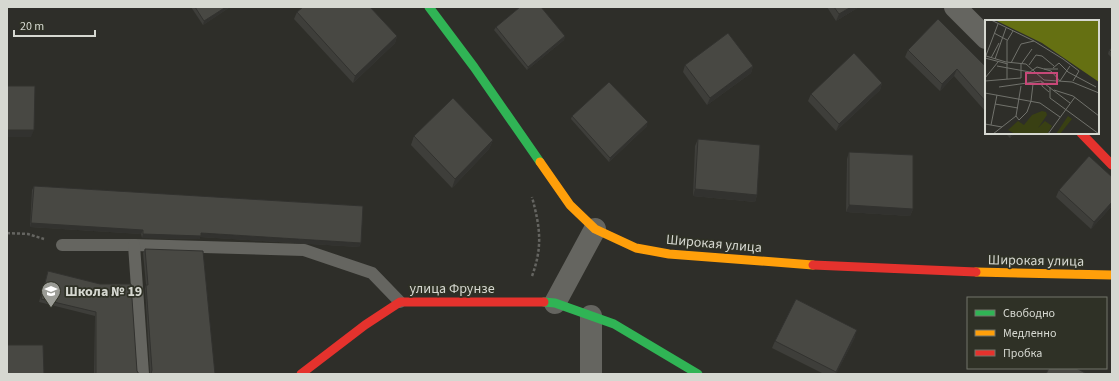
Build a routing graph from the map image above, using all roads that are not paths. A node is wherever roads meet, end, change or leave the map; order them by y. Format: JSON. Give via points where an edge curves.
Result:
{"nodes":[{"id":1,"x":429,"y":7,"type":"edge"},
{"id":2,"x":955,"y":7,"type":"edge"},
{"id":3,"x":985,"y":37,"type":"edge"},
{"id":4,"x":1082,"y":134,"type":"edge"},
{"id":5,"x":1112,"y":165,"type":"edge"},
{"id":6,"x":595,"y":229,"type":"junction"},
{"id":7,"x":62,"y":245,"type":"road end"},
{"id":8,"x":134,"y":245,"type":"junction"},
{"id":9,"x":1112,"y":275,"type":"edge"},
{"id":10,"x":400,"y":302,"type":"junction"},
{"id":11,"x":555,"y":303,"type":"junction"},
{"id":12,"x":591,"y":316,"type":"junction"},
{"id":13,"x":143,"y":374,"type":"edge"},
{"id":14,"x":301,"y":374,"type":"edge"},
{"id":15,"x":591,"y":374,"type":"edge"},
{"id":16,"x":698,"y":374,"type":"edge"}],
"edges":[{"from":1,"to":6,"type":"street","name":"Широкая улица","via":[[570,205]]},
{"from":2,"to":3,"type":"street"},
{"from":4,"to":5,"type":"street"},
{"from":6,"to":9,"type":"street","name":"Широкая улица","via":[[636,248],[669,254],[828,266]]},
{"from":6,"to":11,"type":"street"},
{"from":7,"to":8,"type":"lane"},
{"from":8,"to":10,"type":"lane","via":[[304,250],[372,273]]},
{"from":8,"to":13,"type":"lane"},
{"from":10,"to":11,"type":"street","name":"улица Фрунзе"},
{"from":10,"to":14,"type":"street","name":"улица Фрунзе","via":[[364,325]]},
{"from":11,"to":12,"type":"street","name":"улица Фрунзе"},
{"from":12,"to":15,"type":"street"},
{"from":12,"to":16,"type":"street","name":"улица Фрунзе","via":[[614,324]]}]}
